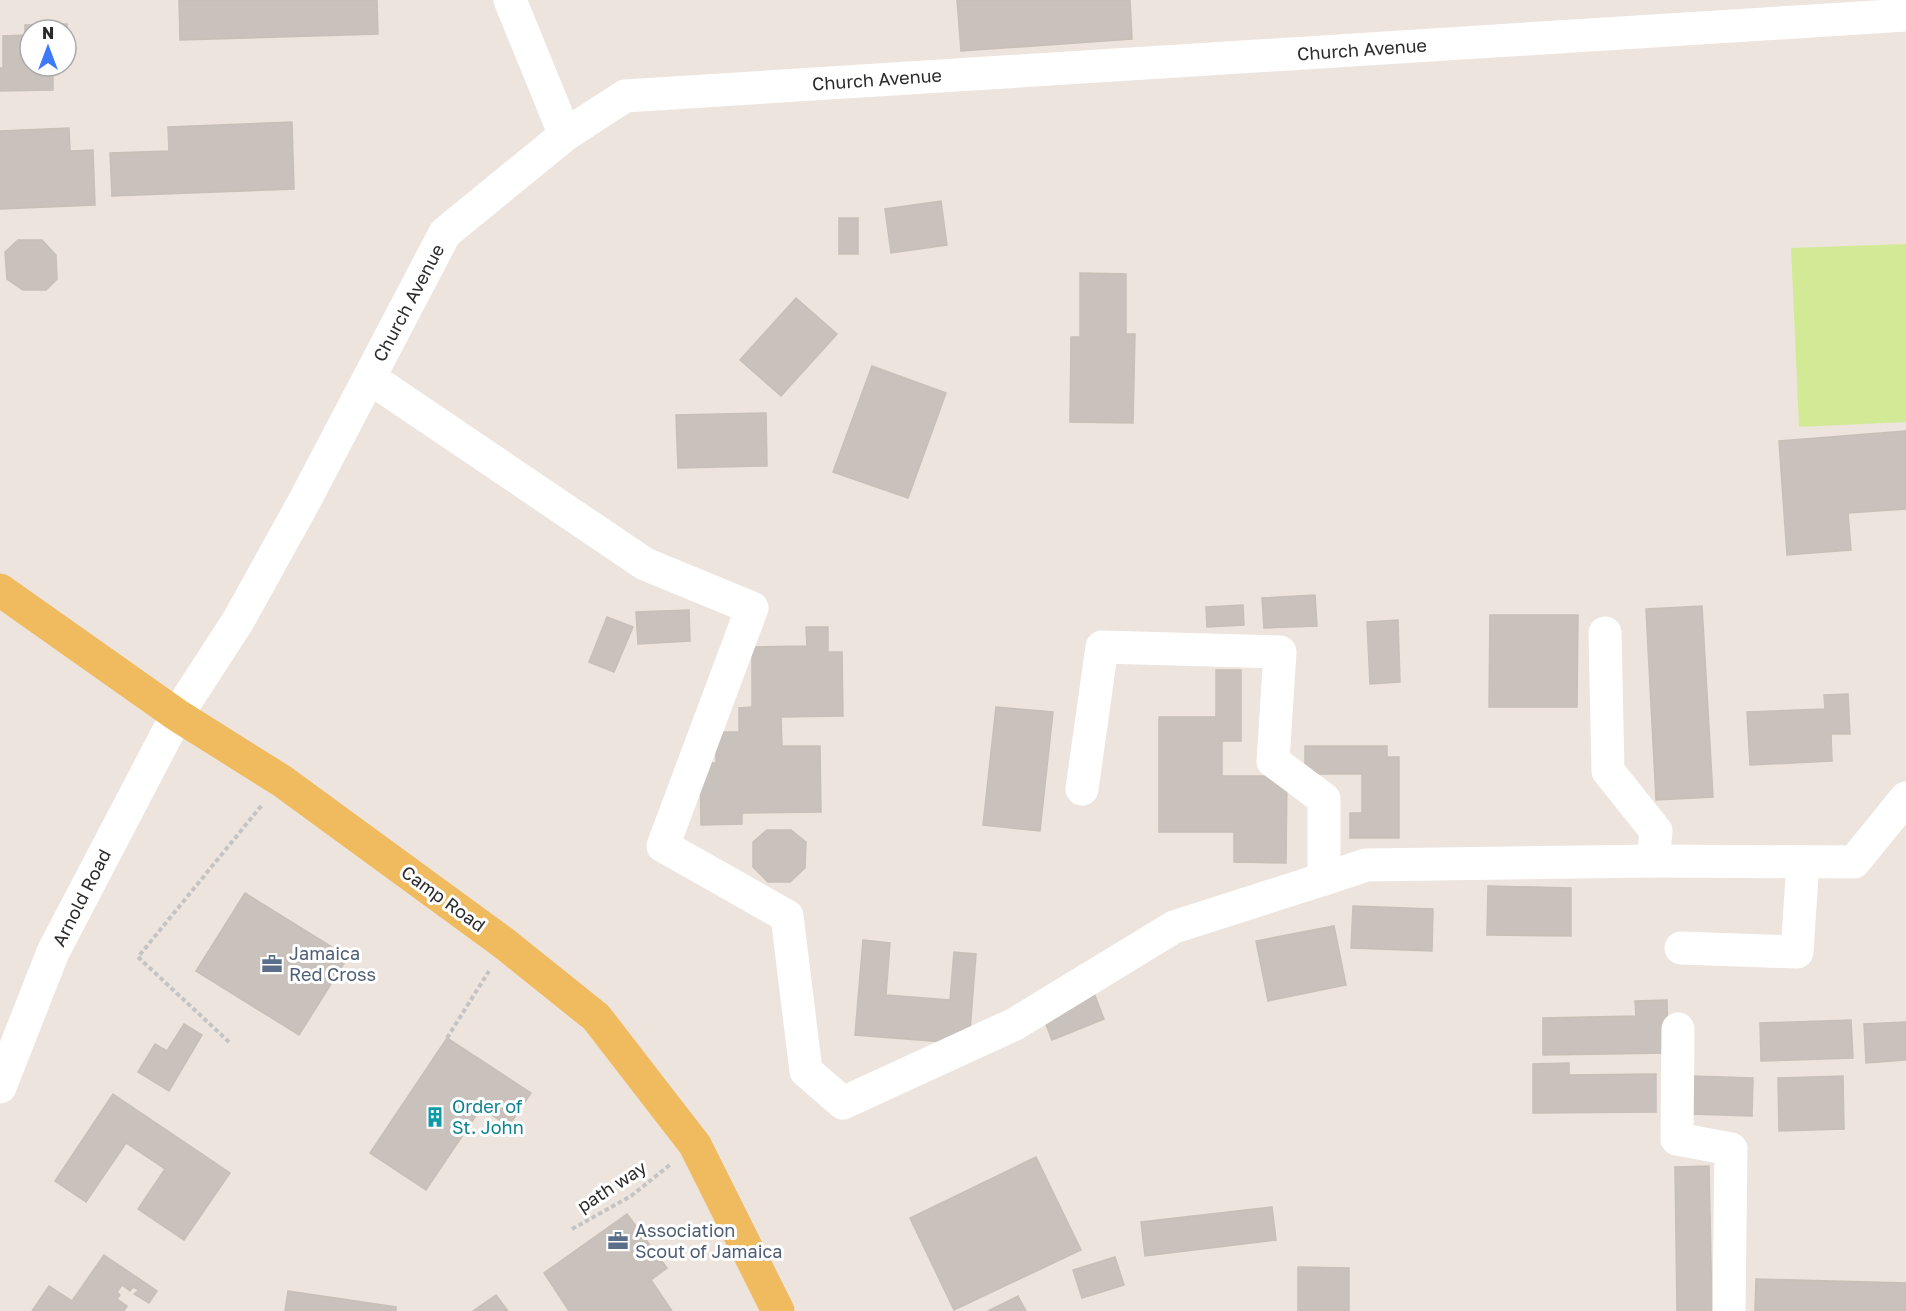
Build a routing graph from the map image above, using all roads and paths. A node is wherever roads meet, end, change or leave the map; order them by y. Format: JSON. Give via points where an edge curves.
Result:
{"nodes":[{"id":1,"x":510,"y":0,"type":"edge"},
{"id":2,"x":1906,"y":15,"type":"edge"},
{"id":3,"x":565,"y":135,"type":"junction"},
{"id":4,"x":370,"y":378,"type":"junction"},
{"id":5,"x":0,"y":590,"type":"edge"},
{"id":6,"x":1605,"y":633,"type":"dead end"},
{"id":7,"x":177,"y":715,"type":"junction"},
{"id":8,"x":282,"y":781,"type":"junction"},
{"id":9,"x":1082,"y":789,"type":"dead end"},
{"id":10,"x":1906,"y":798,"type":"edge"},
{"id":11,"x":1653,"y":861,"type":"junction"},
{"id":12,"x":1803,"y":862,"type":"junction"},
{"id":13,"x":1324,"y":879,"type":"junction"},
{"id":14,"x":505,"y":945,"type":"junction"},
{"id":15,"x":1681,"y":948,"type":"dead end"},
{"id":16,"x":1678,"y":1029,"type":"dead end"},
{"id":17,"x":447,"y":1038,"type":"dead end"},
{"id":18,"x":229,"y":1042,"type":"dead end"},
{"id":19,"x":0,"y":1087,"type":"edge"},
{"id":20,"x":695,"y":1145,"type":"junction"},
{"id":21,"x":572,"y":1229,"type":"dead end"},
{"id":22,"x":778,"y":1311,"type":"edge"},
{"id":23,"x":1729,"y":1311,"type":"edge"}],
"edges":[{"from":1,"to":3,"type":"street"},
{"from":2,"to":3,"type":"street","name":"Church Avenue","via":[[625,96]]},
{"from":3,"to":4,"type":"street","name":"Church Avenue","via":[[445,233]]},
{"from":4,"to":7,"type":"street","name":"Church Avenue","via":[[238,621]]},
{"from":4,"to":13,"type":"street","via":[[645,564],[752,608],[663,846],[787,916],[806,1071],[843,1103],[1015,1024],[1174,927]]},
{"from":5,"to":7,"type":"main road","name":"Camp Road"},
{"from":6,"to":11,"type":"street","via":[[1608,771],[1656,831]]},
{"from":7,"to":8,"type":"main road","name":"Camp Road"},
{"from":7,"to":19,"type":"street","name":"Arnold Road","via":[[53,952]]},
{"from":8,"to":14,"type":"main road","name":"Camp Road"},
{"from":8,"to":18,"type":"path","via":[[138,957]]},
{"from":9,"to":13,"type":"street","via":[[1102,647],[1280,652],[1273,761],[1324,799]]},
{"from":10,"to":12,"type":"street","via":[[1854,862]]},
{"from":11,"to":12,"type":"street"},
{"from":11,"to":13,"type":"street","via":[[1366,865]]},
{"from":12,"to":15,"type":"street","via":[[1797,952]]},
{"from":14,"to":17,"type":"path"},
{"from":14,"to":20,"type":"main road","name":"Camp Road","via":[[596,1017]]},
{"from":16,"to":23,"type":"street","via":[[1677,1139],[1731,1149]]},
{"from":20,"to":21,"type":"path","name":"path way","via":[[631,1196]]},
{"from":20,"to":22,"type":"main road","name":"Camp Road"}]}
